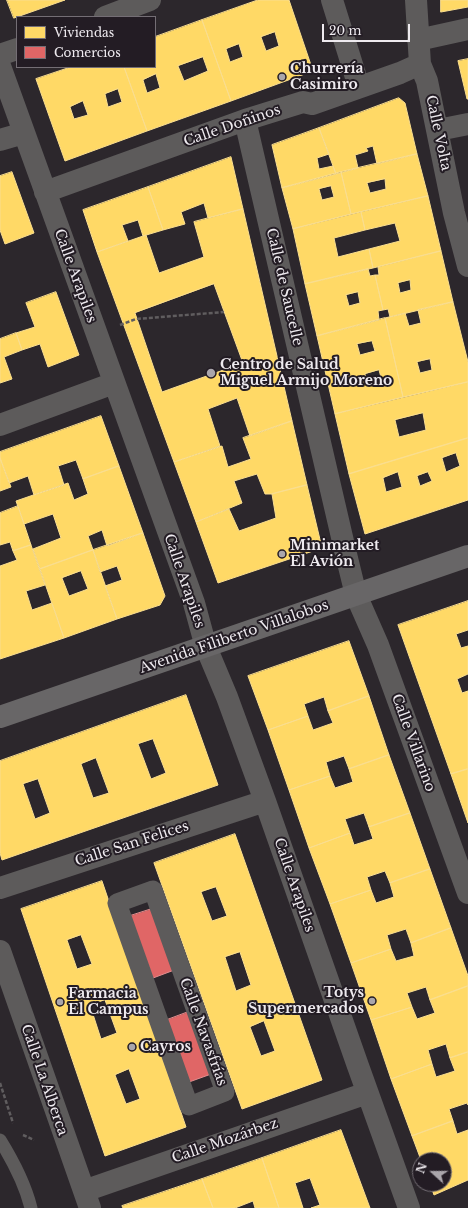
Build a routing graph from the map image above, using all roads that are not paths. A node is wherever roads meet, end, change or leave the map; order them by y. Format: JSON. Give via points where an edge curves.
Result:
{"nodes":[{"id":1,"x":150,"y":0,"type":"edge"},
{"id":2,"x":332,"y":0,"type":"edge"},
{"id":3,"x":416,"y":0,"type":"edge"},
{"id":4,"x":114,"y":10,"type":"edge"},
{"id":5,"x":468,"y":29,"type":"edge"},
{"id":6,"x":418,"y":40,"type":"junction"},
{"id":7,"x":16,"y":49,"type":"edge"},
{"id":8,"x":0,"y":54,"type":"edge"},
{"id":9,"x":420,"y":64,"type":"junction"},
{"id":10,"x":0,"y":66,"type":"edge"},
{"id":11,"x":359,"y":87,"type":"junction"},
{"id":12,"x":246,"y":120,"type":"junction"},
{"id":13,"x":468,"y":124,"type":"edge"},
{"id":14,"x":438,"y":130,"type":"junction"},
{"id":15,"x":24,"y":132,"type":"junction"},
{"id":16,"x":0,"y":140,"type":"edge"},
{"id":17,"x":45,"y":192,"type":"junction"},
{"id":18,"x":461,"y":212,"type":"edge"},
{"id":19,"x":468,"y":266,"type":"edge"},
{"id":20,"x":114,"y":383,"type":"junction"},
{"id":21,"x":0,"y":426,"type":"edge"},
{"id":22,"x":468,"y":556,"type":"edge"},
{"id":23,"x":356,"y":594,"type":"junction"},
{"id":24,"x":206,"y":647,"type":"junction"},
{"id":25,"x":0,"y":717,"type":"edge"},
{"id":26,"x":264,"y":801,"type":"junction"},
{"id":27,"x":0,"y":888,"type":"edge"},
{"id":28,"x":468,"y":893,"type":"edge"},
{"id":29,"x":135,"y":896,"type":"joint"},
{"id":30,"x":0,"y":951,"type":"edge"},
{"id":31,"x":368,"y":1093,"type":"junction"},
{"id":32,"x":0,"y":1140,"type":"edge"},
{"id":33,"x":0,"y":1156,"type":"edge"},
{"id":34,"x":18,"y":1171,"type":"junction"},
{"id":35,"x":87,"y":1199,"type":"edge"},
{"id":36,"x":31,"y":1208,"type":"edge"},
{"id":37,"x":409,"y":1208,"type":"edge"}],
"edges":[{"from":1,"to":4,"type":"street"},
{"from":2,"to":11,"type":"street"},
{"from":3,"to":6,"type":"street","name":"Calle Volta"},
{"from":5,"to":6,"type":"street"},
{"from":6,"to":9,"type":"street","name":"Calle Volta"},
{"from":7,"to":8,"type":"street"},
{"from":9,"to":11,"type":"street","name":"Calle Doñinos"},
{"from":9,"to":14,"type":"street","name":"Calle Volta","via":[[427,81]]},
{"from":10,"to":15,"type":"street","name":"Calle Arapiles"},
{"from":11,"to":12,"type":"street","name":"Calle Doñinos","via":[[312,104],[303,102]]},
{"from":12,"to":17,"type":"street","name":"Calle Doñinos"},
{"from":12,"to":23,"type":"street","name":"Calle de Saucelle"},
{"from":13,"to":14,"type":"street"},
{"from":14,"to":18,"type":"street","name":"Calle Volta"},
{"from":15,"to":16,"type":"street"},
{"from":15,"to":17,"type":"street","name":"Calle Arapiles"},
{"from":17,"to":20,"type":"street","name":"Calle Arapiles"},
{"from":18,"to":19,"type":"street","name":"Calle Volta"},
{"from":20,"to":21,"type":"street"},
{"from":20,"to":24,"type":"street","name":"Calle Arapiles","via":[[194,603]]},
{"from":22,"to":23,"type":"main road","name":"Avenida Filiberto Villalobos"},
{"from":23,"to":24,"type":"main road","name":"Avenida Filiberto Villalobos"},
{"from":23,"to":28,"type":"street","name":"Calle Villarino","via":[[378,645]]},
{"from":24,"to":25,"type":"main road","name":"Avenida Filiberto Villalobos"},
{"from":24,"to":26,"type":"street","name":"Calle Arapiles","via":[[227,697]]},
{"from":26,"to":27,"type":"street","name":"Calle San Felices"},
{"from":26,"to":31,"type":"street","name":"Calle Arapiles"},
{"from":29,"to":29,"type":"street","name":"Calle Navasfrías","via":[[117,903],[188,1106],[225,1092],[153,890]]},
{"from":30,"to":35,"type":"street","name":"Calle La Alberca"},
{"from":31,"to":35,"type":"street","name":"Calle Mozárbez"},
{"from":31,"to":37,"type":"street","name":"Calle Arapiles"},
{"from":32,"to":34,"type":"lane"},
{"from":33,"to":34,"type":"lane"},
{"from":34,"to":36,"type":"lane"}]}
